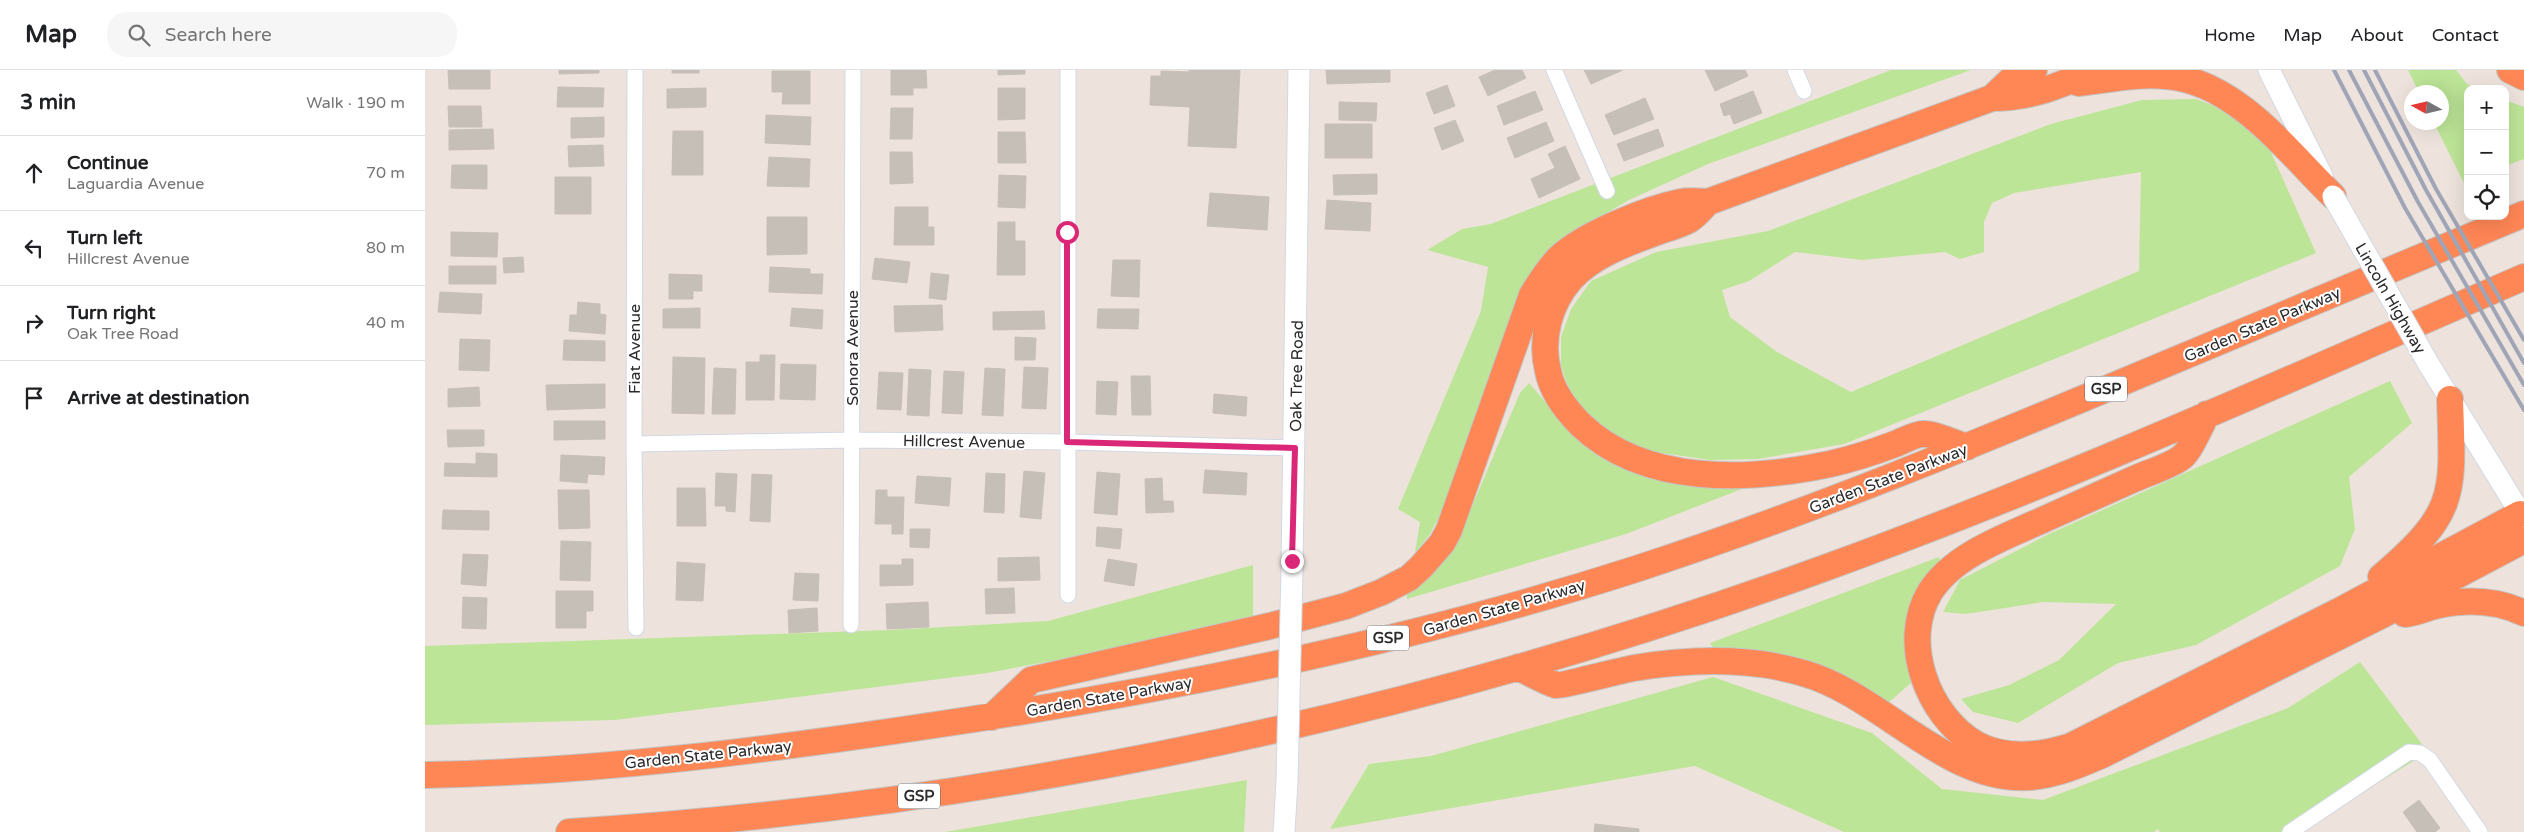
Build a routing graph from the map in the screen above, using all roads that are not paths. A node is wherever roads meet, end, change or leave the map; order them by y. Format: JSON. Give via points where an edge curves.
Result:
{"nodes":[{"id":1,"x":635,"y":70,"type":"edge"},
{"id":2,"x":853,"y":70,"type":"edge"},
{"id":3,"x":1068,"y":70,"type":"edge"},
{"id":4,"x":1299,"y":70,"type":"edge"},
{"id":5,"x":1554,"y":70,"type":"edge"},
{"id":6,"x":1795,"y":70,"type":"edge"},
{"id":7,"x":2034,"y":70,"type":"edge"},
{"id":8,"x":2096,"y":70,"type":"edge"},
{"id":9,"x":2269,"y":70,"type":"edge"},
{"id":10,"x":2510,"y":70,"type":"edge"},
{"id":11,"x":2524,"y":77,"type":"edge"},
{"id":12,"x":2058,"y":86,"type":"junction"},
{"id":13,"x":1804,"y":91,"type":"dead end"},
{"id":14,"x":1992,"y":98,"type":"junction"},
{"id":15,"x":1607,"y":191,"type":"dead end"},
{"id":16,"x":2333,"y":196,"type":"junction"},
{"id":17,"x":1708,"y":202,"type":"junction"},
{"id":18,"x":2524,"y":214,"type":"edge"},
{"id":19,"x":2524,"y":278,"type":"edge"},
{"id":20,"x":2450,"y":399,"type":"junction"},
{"id":21,"x":2207,"y":414,"type":"junction"},
{"id":22,"x":852,"y":440,"type":"junction"},
{"id":23,"x":1067,"y":442,"type":"junction"},
{"id":24,"x":634,"y":444,"type":"junction"},
{"id":25,"x":1967,"y":447,"type":"junction"},
{"id":26,"x":1295,"y":448,"type":"junction"},
{"id":27,"x":2522,"y":517,"type":"edge"},
{"id":28,"x":2524,"y":540,"type":"edge"},
{"id":29,"x":1068,"y":595,"type":"dead end"},
{"id":30,"x":2341,"y":610,"type":"junction"},
{"id":31,"x":2524,"y":613,"type":"edge"},
{"id":32,"x":2382,"y":615,"type":"junction"},
{"id":33,"x":851,"y":626,"type":"dead end"},
{"id":34,"x":636,"y":628,"type":"dead end"},
{"id":35,"x":1518,"y":667,"type":"junction"},
{"id":36,"x":992,"y":717,"type":"junction"},
{"id":37,"x":425,"y":775,"type":"edge"},
{"id":38,"x":569,"y":832,"type":"edge"},
{"id":39,"x":1284,"y":832,"type":"edge"},
{"id":40,"x":2290,"y":832,"type":"edge"},
{"id":41,"x":2480,"y":832,"type":"edge"}],
"edges":[{"from":1,"to":24,"type":"street","name":"Fiat Avenue"},
{"from":2,"to":22,"type":"street","name":"Sonora Avenue"},
{"from":3,"to":23,"type":"street"},
{"from":4,"to":26,"type":"street","name":"Oak Tree Road"},
{"from":5,"to":15,"type":"street"},
{"from":6,"to":13,"type":"street"},
{"from":7,"to":14,"type":"highway","via":[[2013,78]]},
{"from":8,"to":12,"type":"highway"},
{"from":9,"to":16,"type":"street","name":"Lincoln Highway"},
{"from":10,"to":11,"type":"highway"},
{"from":12,"to":14,"type":"highway","via":[[2017,98]]},
{"from":12,"to":16,"type":"highway","via":[[2144,75],[2168,76],[2203,84],[2246,111]]},
{"from":14,"to":17,"type":"highway"},
{"from":16,"to":20,"type":"street","name":"Lincoln Highway","bridge":true},
{"from":17,"to":25,"type":"highway","via":[[1689,220],[1615,249],[1593,262],[1571,279],[1556,300],[1547,324],[1545,362],[1553,387],[1575,419],[1607,445],[1634,458],[1663,467],[1713,474],[1786,471],[1830,464],[1924,434]]},
{"from":17,"to":36,"type":"highway","via":[[1682,202],[1612,226],[1573,248],[1550,268],[1526,309],[1449,530],[1409,578],[1382,592],[1328,610],[1031,680]]},
{"from":18,"to":25,"type":"highway","name":"Garden State Parkway","number":"GSP"},
{"from":19,"to":21,"type":"highway"},
{"from":20,"to":27,"type":"street","name":"Lincoln Highway"},
{"from":20,"to":30,"type":"highway","via":[[2451,477],[2441,513],[2409,552]]},
{"from":21,"to":30,"type":"highway","via":[[2183,457],[1983,549],[1941,579],[1924,604],[1917,636],[1926,684],[1942,711],[1964,735],[1992,750],[2023,756],[2053,752],[2088,738]]},
{"from":21,"to":35,"type":"highway","via":[[2016,494],[1820,570]]},
{"from":22,"to":23,"type":"street","name":"Hillcrest Avenue"},
{"from":22,"to":24,"type":"street","name":"Hillcrest Avenue"},
{"from":22,"to":33,"type":"street","name":"Sonora Avenue"},
{"from":23,"to":26,"type":"street","name":"Hillcrest Avenue"},
{"from":23,"to":29,"type":"street"},
{"from":24,"to":34,"type":"street","name":"Fiat Avenue"},
{"from":25,"to":36,"type":"highway","name":"Garden State Parkway","number":"GSP","via":[[1754,529],[1633,570],[1500,609],[1199,680]]},
{"from":26,"to":39,"type":"street","name":"Oak Tree Road","bridge":true},
{"from":27,"to":30,"type":"highway"},
{"from":28,"to":32,"type":"highway"},
{"from":31,"to":32,"type":"highway","via":[[2493,603],[2466,601],[2407,614]]},
{"from":32,"to":35,"type":"highway","via":[[2102,755],[2057,772],[2029,777],[2003,776],[1963,764],[1850,693],[1819,678],[1786,669],[1738,662],[1683,663],[1620,670],[1558,685]]},
{"from":35,"to":38,"type":"highway","number":"GSP","via":[[1265,734],[1084,769],[881,802],[744,818]]},
{"from":36,"to":37,"type":"highway","name":"Garden State Parkway","number":"GSP","via":[[720,754],[512,772]]},
{"from":40,"to":41,"type":"street","via":[[2409,752],[2420,753],[2430,760]]}]}
